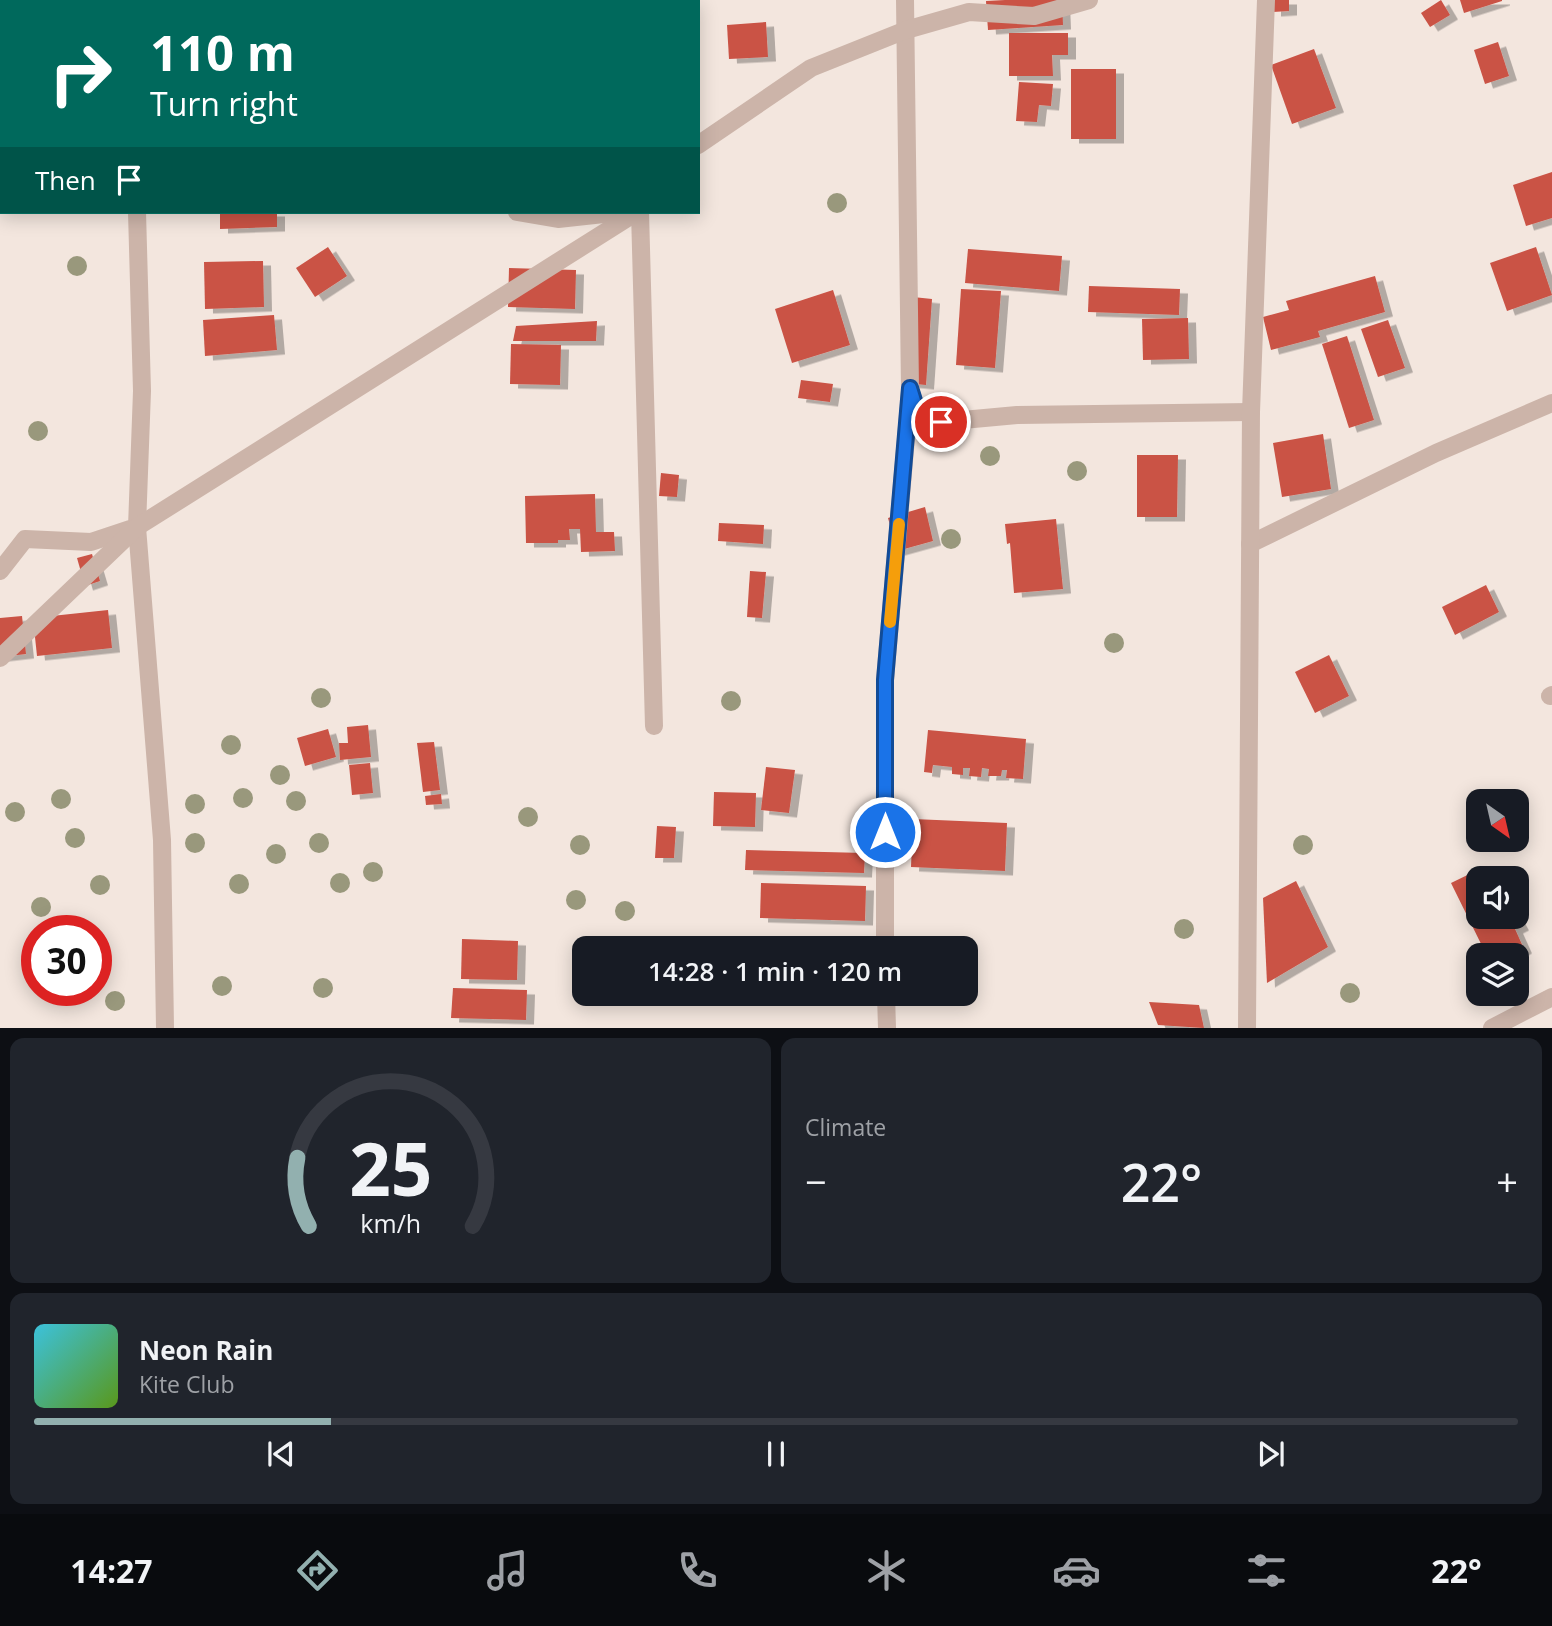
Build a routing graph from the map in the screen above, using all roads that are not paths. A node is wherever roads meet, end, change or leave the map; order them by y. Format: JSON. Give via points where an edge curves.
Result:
{"nodes":[{"id":1,"x":905,"y":0,"type":"edge"},
{"id":2,"x":1090,"y":0,"type":"edge"},
{"id":3,"x":1266,"y":0,"type":"edge"},
{"id":4,"x":906,"y":30,"type":"junction"},
{"id":5,"x":700,"y":144,"type":"edge"},
{"id":6,"x":137,"y":214,"type":"edge"},
{"id":7,"x":529,"y":214,"type":"edge"},
{"id":8,"x":604,"y":214,"type":"edge"},
{"id":9,"x":635,"y":214,"type":"edge"},
{"id":10,"x":638,"y":214,"type":"edge"},
{"id":11,"x":910,"y":388,"type":"junction"},
{"id":12,"x":1552,"y":403,"type":"edge"},
{"id":13,"x":1251,"y":412,"type":"junction"},
{"id":14,"x":137,"y":527,"type":"junction"},
{"id":15,"x":1250,"y":544,"type":"junction"},
{"id":16,"x":0,"y":571,"type":"edge"},
{"id":17,"x":0,"y":658,"type":"edge"},
{"id":18,"x":654,"y":726,"type":"dead end"},
{"id":19,"x":886,"y":936,"type":"edge"},
{"id":20,"x":1552,"y":997,"type":"edge"},
{"id":21,"x":886,"y":1006,"type":"edge"},
{"id":22,"x":1252,"y":1025,"type":"edge"},
{"id":23,"x":165,"y":1027,"type":"edge"},
{"id":24,"x":887,"y":1027,"type":"edge"},
{"id":25,"x":1492,"y":1027,"type":"edge"}],
"edges":[{"from":1,"to":4,"type":"street"},
{"from":2,"to":4,"type":"street","via":[[1034,16],[969,12]]},
{"from":3,"to":13,"type":"street"},
{"from":4,"to":5,"type":"street","via":[[811,68]]},
{"from":4,"to":11,"type":"street"},
{"from":6,"to":14,"type":"street","via":[[142,391]]},
{"from":7,"to":8,"type":"street","via":[[558,219]]},
{"from":9,"to":14,"type":"street"},
{"from":10,"to":18,"type":"street"},
{"from":11,"to":13,"type":"street","via":[[915,404],[941,422],[1017,415]]},
{"from":11,"to":19,"type":"street","via":[[885,680]]},
{"from":12,"to":15,"type":"street","via":[[1436,453]]},
{"from":13,"to":15,"type":"street"},
{"from":14,"to":16,"type":"street","via":[[91,542],[25,539]]},
{"from":14,"to":17,"type":"street"},
{"from":14,"to":23,"type":"street","via":[[162,840]]},
{"from":15,"to":22,"type":"street"},
{"from":20,"to":25,"type":"street"},
{"from":21,"to":24,"type":"street"}]}
